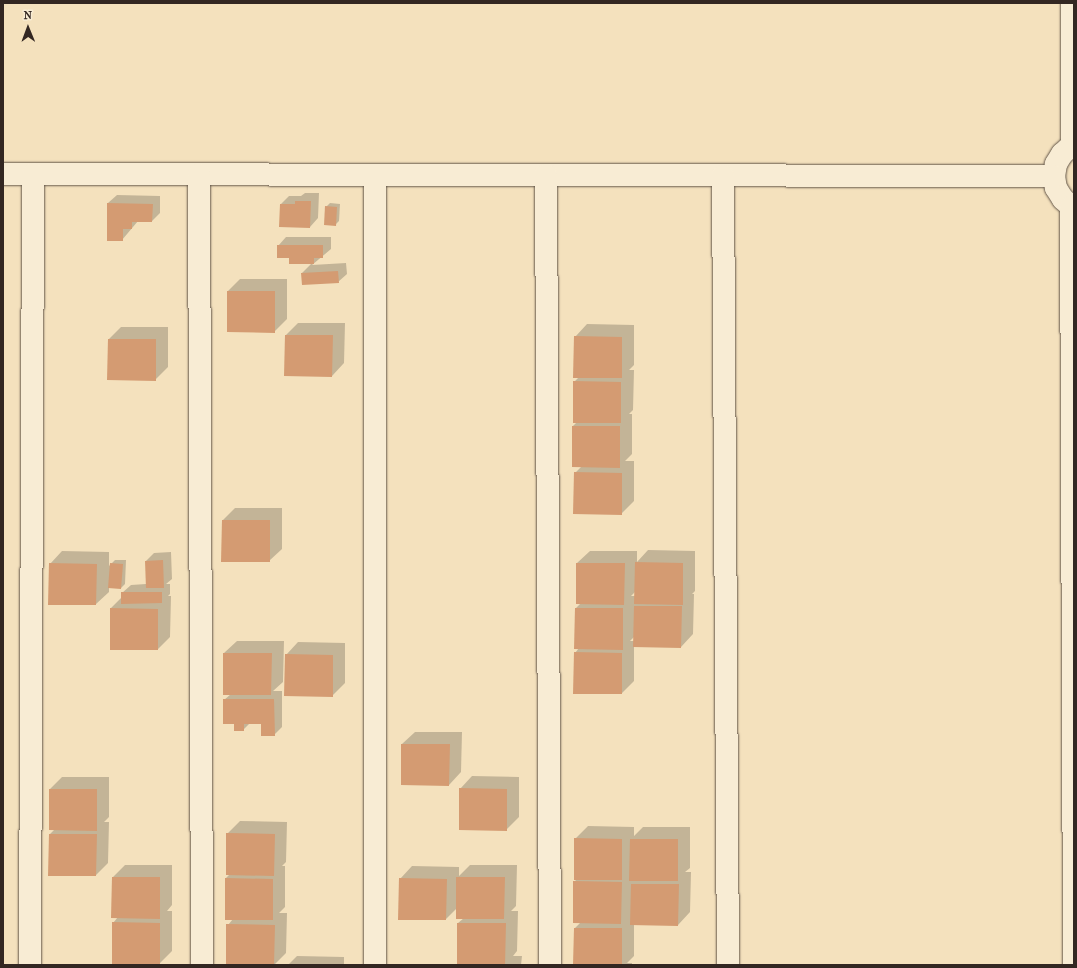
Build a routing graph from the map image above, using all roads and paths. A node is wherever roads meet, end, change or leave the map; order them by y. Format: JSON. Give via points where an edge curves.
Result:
{"nodes":[{"id":1,"x":1072,"y":3,"type":"edge"},
{"id":2,"x":1073,"y":143,"type":"edge"},
{"id":3,"x":3,"y":174,"type":"edge"},
{"id":4,"x":33,"y":174,"type":"junction"},
{"id":5,"x":199,"y":174,"type":"junction"},
{"id":6,"x":375,"y":175,"type":"junction"},
{"id":7,"x":546,"y":175,"type":"junction"},
{"id":8,"x":723,"y":176,"type":"junction"},
{"id":9,"x":1054,"y":176,"type":"junction"},
{"id":10,"x":1073,"y":208,"type":"edge"},
{"id":11,"x":30,"y":965,"type":"edge"},
{"id":12,"x":202,"y":965,"type":"edge"},
{"id":13,"x":375,"y":965,"type":"edge"},
{"id":14,"x":550,"y":965,"type":"edge"},
{"id":15,"x":728,"y":965,"type":"edge"},
{"id":16,"x":1074,"y":965,"type":"edge"}],
"edges":[{"from":1,"to":2,"type":"street"},
{"from":2,"to":9,"type":"street","via":[[1056,164]]},
{"from":3,"to":4,"type":"street"},
{"from":4,"to":5,"type":"street"},
{"from":4,"to":11,"type":"street"},
{"from":5,"to":6,"type":"street"},
{"from":5,"to":12,"type":"street"},
{"from":6,"to":7,"type":"street"},
{"from":6,"to":13,"type":"street"},
{"from":7,"to":8,"type":"street"},
{"from":7,"to":14,"type":"street"},
{"from":8,"to":9,"type":"street"},
{"from":8,"to":15,"type":"street"},
{"from":9,"to":10,"type":"street","via":[[1056,188],[1063,200]]},
{"from":10,"to":16,"type":"street"}]}
